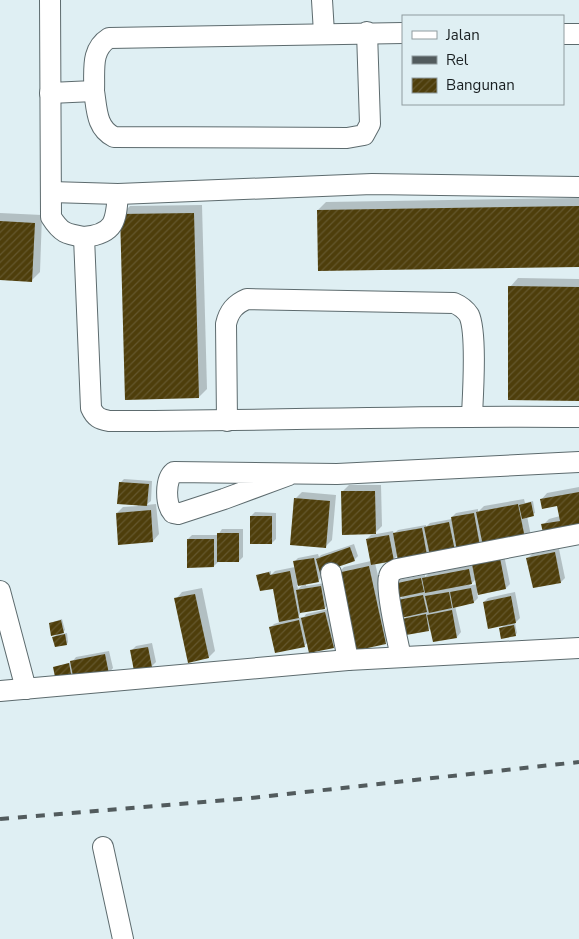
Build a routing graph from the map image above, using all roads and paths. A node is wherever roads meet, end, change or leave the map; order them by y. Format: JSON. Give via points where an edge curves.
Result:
{"nodes":[{"id":1,"x":50,"y":0,"type":"edge"},
{"id":2,"x":322,"y":0,"type":"edge"},
{"id":3,"x":368,"y":32,"type":"junction"},
{"id":4,"x":324,"y":33,"type":"junction"},
{"id":5,"x":402,"y":33,"type":"edge"},
{"id":6,"x":564,"y":34,"type":"edge"},
{"id":7,"x":579,"y":34,"type":"edge"},
{"id":8,"x":94,"y":91,"type":"junction"},
{"id":9,"x":50,"y":92,"type":"junction"},
{"id":10,"x":579,"y":187,"type":"edge"},
{"id":11,"x":51,"y":192,"type":"junction"},
{"id":12,"x":118,"y":194,"type":"junction"},
{"id":13,"x":84,"y":237,"type":"junction"},
{"id":14,"x":472,"y":416,"type":"junction"},
{"id":15,"x":579,"y":417,"type":"edge"},
{"id":16,"x":227,"y":421,"type":"junction"},
{"id":17,"x":579,"y":462,"type":"edge"},
{"id":18,"x":289,"y":475,"type":"junction"},
{"id":19,"x":579,"y":534,"type":"edge"},
{"id":20,"x":331,"y":573,"type":"dead end"},
{"id":21,"x":0,"y":591,"type":"edge"},
{"id":22,"x":579,"y":648,"type":"edge"},
{"id":23,"x":401,"y":658,"type":"junction"},
{"id":24,"x":348,"y":660,"type":"junction"},
{"id":25,"x":26,"y":689,"type":"junction"},
{"id":26,"x":0,"y":691,"type":"edge"},
{"id":27,"x":103,"y":847,"type":"dead end"},
{"id":28,"x":123,"y":939,"type":"edge"}],
"edges":[{"from":1,"to":9,"type":"street"},
{"from":2,"to":4,"type":"street"},
{"from":3,"to":4,"type":"street"},
{"from":3,"to":5,"type":"street"},
{"from":3,"to":8,"type":"street","via":[[370,124],[364,134],[358,136],[114,137],[102,128]]},
{"from":4,"to":8,"type":"street","via":[[109,38],[97,49]]},
{"from":6,"to":7,"type":"street"},
{"from":8,"to":9,"type":"street"},
{"from":9,"to":11,"type":"street"},
{"from":10,"to":12,"type":"street","via":[[372,184]]},
{"from":11,"to":12,"type":"street"},
{"from":11,"to":13,"type":"street","via":[[52,217],[57,226],[62,232]]},
{"from":12,"to":13,"type":"street","via":[[112,225],[103,233]]},
{"from":13,"to":16,"type":"street","via":[[91,408],[94,415],[109,421]]},
{"from":14,"to":15,"type":"street"},
{"from":14,"to":16,"type":"street"},
{"from":14,"to":16,"type":"street","via":[[473,331],[463,307],[454,303],[247,299],[238,302],[229,313],[226,324]]},
{"from":17,"to":18,"type":"street"},
{"from":18,"to":18,"type":"street","via":[[174,472],[169,477],[168,505],[173,513],[178,514]]},
{"from":19,"to":23,"type":"street","via":[[391,572],[389,593]]},
{"from":20,"to":24,"type":"street"},
{"from":21,"to":25,"type":"street"},
{"from":22,"to":23,"type":"street"},
{"from":23,"to":24,"type":"street"},
{"from":24,"to":25,"type":"street"},
{"from":25,"to":26,"type":"street"},
{"from":27,"to":28,"type":"street"}]}
